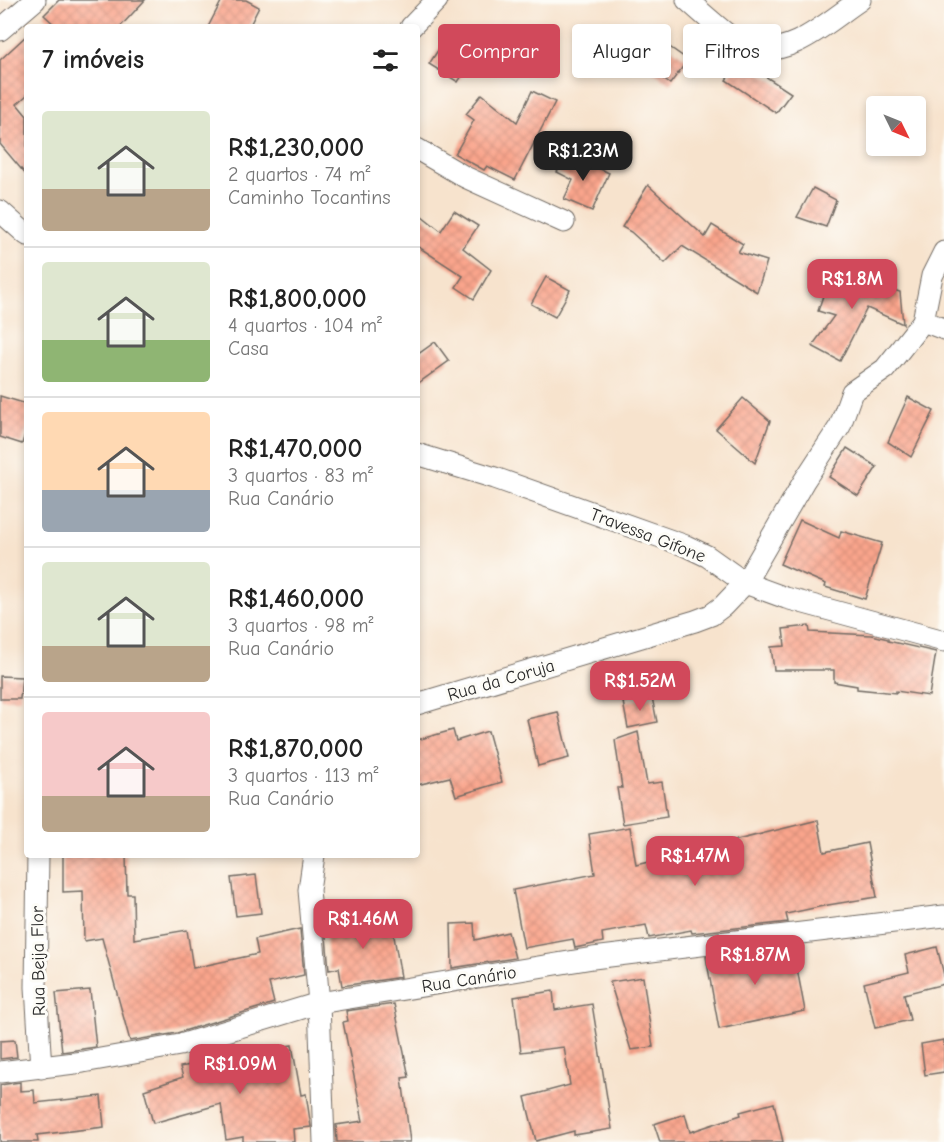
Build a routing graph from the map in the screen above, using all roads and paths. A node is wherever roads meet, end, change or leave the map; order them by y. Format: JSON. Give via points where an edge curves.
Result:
{"nodes":[{"id":1,"x":35,"y":0,"type":"edge"},
{"id":2,"x":436,"y":0,"type":"edge"},
{"id":3,"x":687,"y":0,"type":"edge"},
{"id":4,"x":860,"y":0,"type":"edge"},
{"id":5,"x":414,"y":24,"type":"edge"},
{"id":6,"x":0,"y":30,"type":"edge"},
{"id":7,"x":420,"y":151,"type":"edge"},
{"id":8,"x":0,"y":211,"type":"edge"},
{"id":9,"x":564,"y":222,"type":"dead end"},
{"id":10,"x":24,"y":232,"type":"edge"},
{"id":11,"x":944,"y":252,"type":"edge"},
{"id":12,"x":923,"y":321,"type":"junction"},
{"id":13,"x":944,"y":329,"type":"edge"},
{"id":14,"x":420,"y":455,"type":"edge"},
{"id":15,"x":745,"y":583,"type":"junction"},
{"id":16,"x":944,"y":641,"type":"edge"},
{"id":17,"x":420,"y":703,"type":"edge"},
{"id":18,"x":38,"y":858,"type":"edge"},
{"id":19,"x":314,"y":858,"type":"edge"},
{"id":20,"x":944,"y":916,"type":"edge"},
{"id":21,"x":319,"y":1003,"type":"junction"},
{"id":22,"x":41,"y":1068,"type":"junction"},
{"id":23,"x":0,"y":1072,"type":"edge"},
{"id":24,"x":324,"y":1142,"type":"edge"}],
"edges":[{"from":1,"to":6,"type":"street"},
{"from":2,"to":5,"type":"street"},
{"from":3,"to":4,"type":"street","via":[[748,48],[771,49],[809,37]]},
{"from":7,"to":9,"type":"street","via":[[465,177]]},
{"from":8,"to":10,"type":"street"},
{"from":11,"to":12,"type":"street","via":[[932,276]]},
{"from":12,"to":13,"type":"street"},
{"from":12,"to":15,"type":"street","name":"Rua da Coruja","via":[[885,369],[852,392],[840,426]]},
{"from":14,"to":15,"type":"street","name":"Travessa Gifone","via":[[686,546]]},
{"from":15,"to":16,"type":"street","name":"Travessa Gifone"},
{"from":15,"to":17,"type":"street","name":"Rua da Coruja","via":[[723,606],[695,621]]},
{"from":18,"to":22,"type":"street","name":"Rua Beija Flor","via":[[36,987]]},
{"from":19,"to":21,"type":"street","via":[[309,890]]},
{"from":20,"to":21,"type":"street","name":"Rua Canário","via":[[593,958]]},
{"from":21,"to":22,"type":"street","name":"Rua Canário","via":[[180,1045]]},
{"from":21,"to":24,"type":"street"},
{"from":22,"to":23,"type":"street","name":"Rua Canário"}]}
